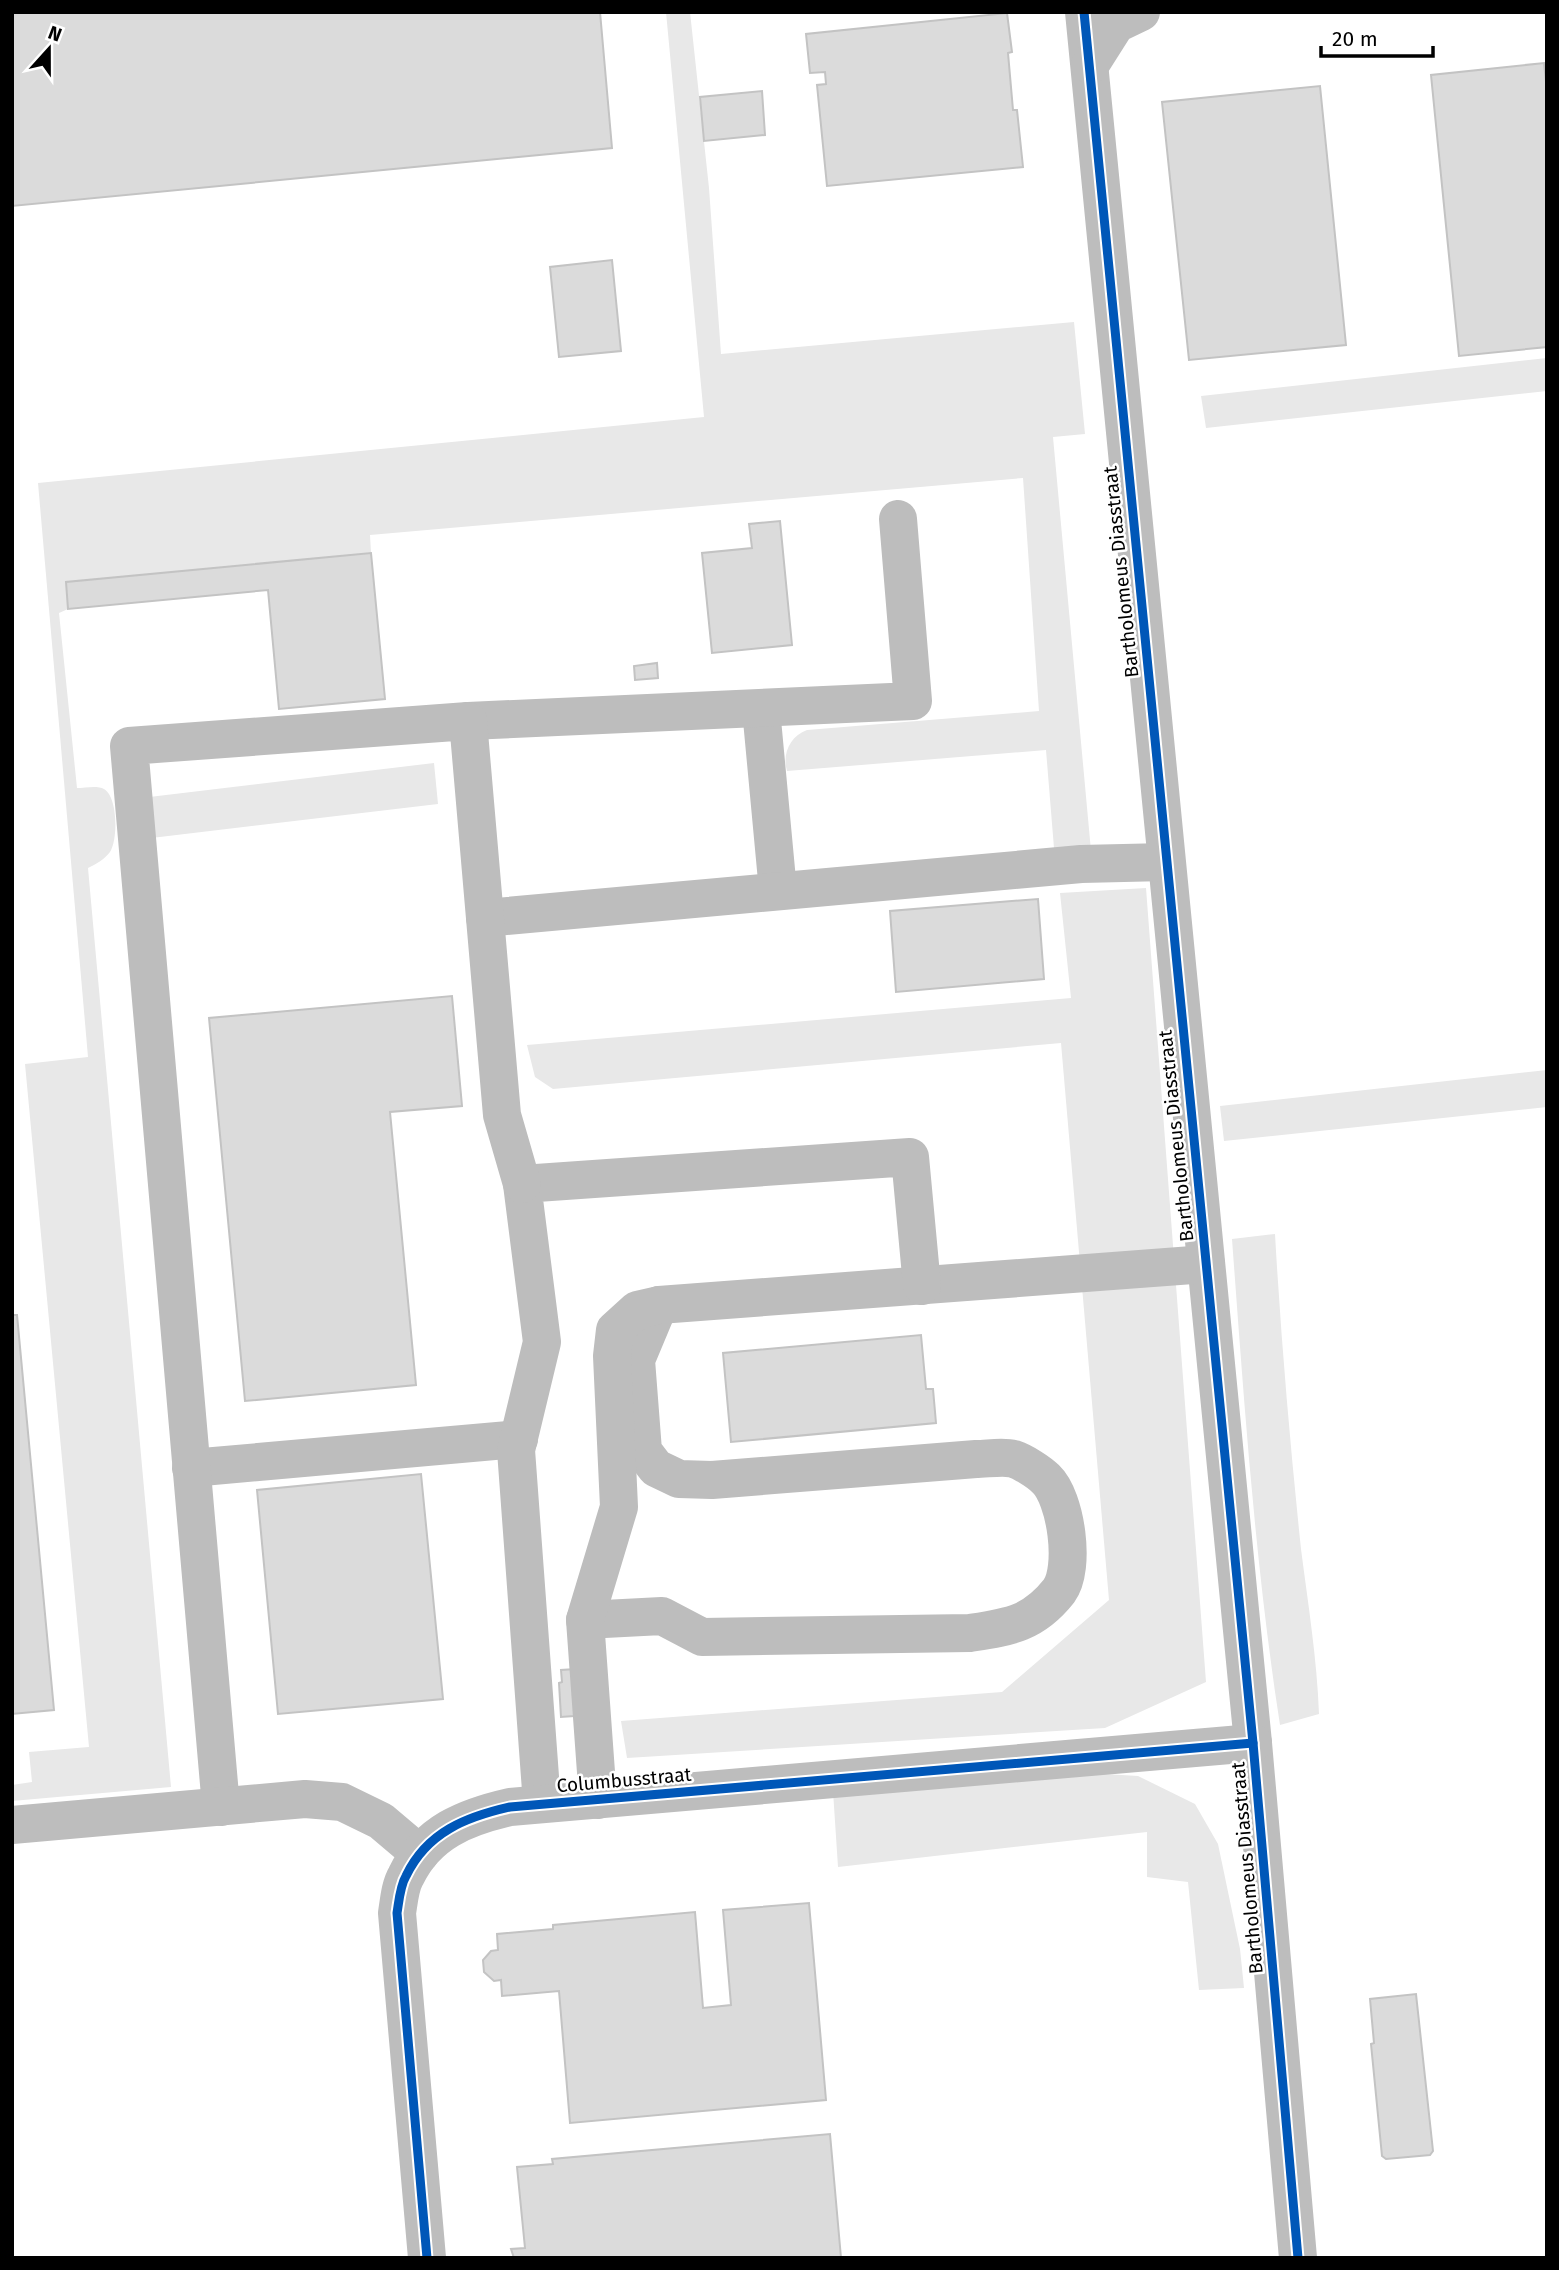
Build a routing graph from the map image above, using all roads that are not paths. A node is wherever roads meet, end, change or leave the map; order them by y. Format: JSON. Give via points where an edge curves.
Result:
{"nodes":[{"id":1,"x":1084,"y":12,"type":"edge"},
{"id":2,"x":1141,"y":12,"type":"edge"},
{"id":3,"x":1090,"y":65,"type":"junction"},
{"id":4,"x":898,"y":519,"type":"dead end"},
{"id":5,"x":761,"y":709,"type":"junction"},
{"id":6,"x":468,"y":721,"type":"junction"},
{"id":7,"x":1166,"y":862,"type":"junction"},
{"id":8,"x":778,"y":891,"type":"junction"},
{"id":9,"x":485,"y":918,"type":"junction"},
{"id":10,"x":522,"y":1184,"type":"junction"},
{"id":11,"x":1206,"y":1264,"type":"junction"},
{"id":12,"x":922,"y":1286,"type":"junction"},
{"id":13,"x":659,"y":1305,"type":"junction"},
{"id":14,"x":519,"y":1439,"type":"junction"},
{"id":15,"x":191,"y":1468,"type":"junction"},
{"id":16,"x":584,"y":1620,"type":"junction"},
{"id":17,"x":1253,"y":1743,"type":"junction"},
{"id":18,"x":598,"y":1800,"type":"junction"},
{"id":19,"x":542,"y":1804,"type":"junction"},
{"id":20,"x":221,"y":1807,"type":"junction"},
{"id":21,"x":12,"y":1825,"type":"edge"},
{"id":22,"x":420,"y":1854,"type":"junction"},
{"id":23,"x":426,"y":2258,"type":"edge"},
{"id":24,"x":1298,"y":2258,"type":"edge"}],
"edges":[{"from":1,"to":3,"type":"street","name":"Bartholomeus Diasstraat"},
{"from":2,"to":3,"type":"street","via":[[1115,24]]},
{"from":3,"to":7,"type":"street","name":"Bartholomeus Diasstraat"},
{"from":4,"to":5,"type":"street","via":[[914,701]]},
{"from":5,"to":6,"type":"street"},
{"from":5,"to":8,"type":"street"},
{"from":6,"to":9,"type":"street"},
{"from":6,"to":15,"type":"street","via":[[128,746]]},
{"from":7,"to":8,"type":"street","via":[[1081,864]]},
{"from":7,"to":11,"type":"street","name":"Bartholomeus Diasstraat"},
{"from":8,"to":9,"type":"street"},
{"from":9,"to":10,"type":"street","via":[[502,1115]]},
{"from":10,"to":12,"type":"street","via":[[910,1157]]},
{"from":10,"to":14,"type":"street","via":[[542,1342]]},
{"from":11,"to":12,"type":"street"},
{"from":11,"to":17,"type":"street","name":"Bartholomeus Diasstraat"},
{"from":12,"to":13,"type":"street"},
{"from":13,"to":16,"type":"street","via":[[636,1310],[615,1331],[612,1356],[619,1507]]},
{"from":13,"to":16,"type":"street","via":[[636,1360],[643,1451],[656,1468],[679,1479],[712,1480],[1013,1459],[1046,1479],[1061,1508],[1069,1555],[1064,1577],[1061,1588],[1038,1613],[1010,1627],[970,1633],[702,1637],[662,1616]]},
{"from":14,"to":15,"type":"street"},
{"from":14,"to":19,"type":"street","via":[[516,1450]]},
{"from":15,"to":20,"type":"street"},
{"from":16,"to":18,"type":"street"},
{"from":17,"to":18,"type":"street","name":"Columbusstraat"},
{"from":17,"to":24,"type":"street","name":"Bartholomeus Diasstraat"},
{"from":18,"to":19,"type":"street","name":"Columbusstraat"},
{"from":19,"to":22,"type":"street","name":"Columbusstraat","via":[[481,1814],[447,1828]]},
{"from":20,"to":21,"type":"street"},
{"from":20,"to":22,"type":"street","via":[[305,1799],[342,1802],[380,1821]]},
{"from":22,"to":23,"type":"street","name":"Columbusstraat","via":[[405,1877],[397,1913]]}]}
